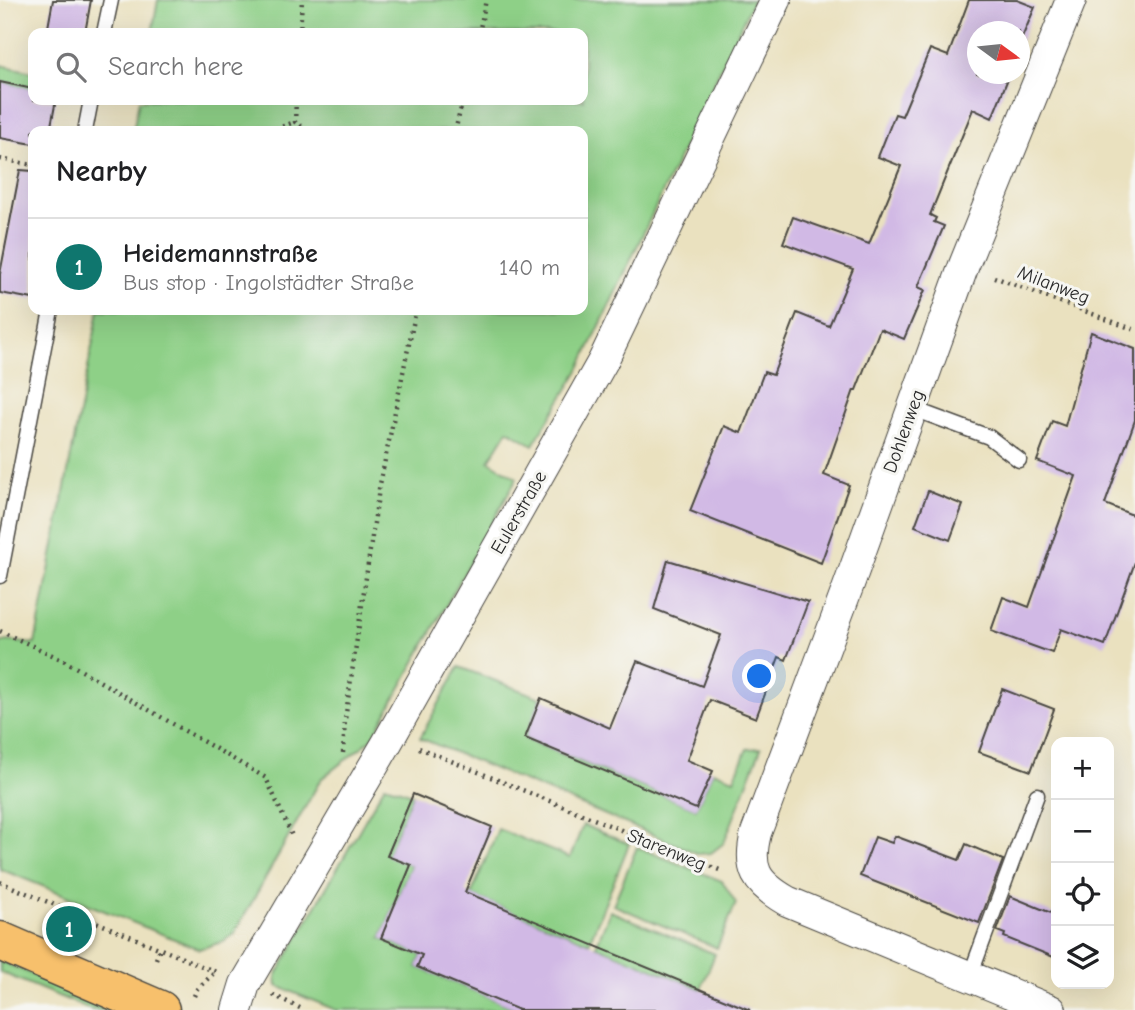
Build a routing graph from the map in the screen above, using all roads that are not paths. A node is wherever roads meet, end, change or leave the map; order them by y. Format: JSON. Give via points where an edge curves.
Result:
{"nodes":[{"id":1,"x":111,"y":0,"type":"edge"},
{"id":2,"x":776,"y":0,"type":"edge"},
{"id":3,"x":1071,"y":0,"type":"edge"},
{"id":4,"x":105,"y":28,"type":"edge"},
{"id":5,"x":90,"y":105,"type":"edge"},
{"id":6,"x":86,"y":126,"type":"edge"},
{"id":7,"x":50,"y":315,"type":"edge"},
{"id":8,"x":911,"y":408,"type":"junction"},
{"id":9,"x":1019,"y":460,"type":"dead end"},
{"id":10,"x":0,"y":576,"type":"edge"},
{"id":11,"x":1037,"y":795,"type":"dead end"},
{"id":12,"x":0,"y":941,"type":"edge"},
{"id":13,"x":970,"y":976,"type":"junction"},
{"id":14,"x":176,"y":1005,"type":"edge"},
{"id":15,"x":237,"y":1010,"type":"edge"},
{"id":16,"x":1051,"y":1010,"type":"edge"}],
"edges":[{"from":1,"to":4,"type":"lane"},
{"from":2,"to":15,"type":"street","name":"Eulerstraße","via":[[603,361],[245,984]]},
{"from":3,"to":8,"type":"street","name":"Dohlenweg"},
{"from":5,"to":6,"type":"lane"},
{"from":7,"to":10,"type":"lane"},
{"from":8,"to":9,"type":"lane","via":[[989,437]]},
{"from":8,"to":13,"type":"street","name":"Dohlenweg","via":[[756,833],[753,867],[758,880],[787,901]]},
{"from":11,"to":13,"type":"lane"},
{"from":12,"to":14,"type":"main road"},
{"from":13,"to":16,"type":"street"}]}
